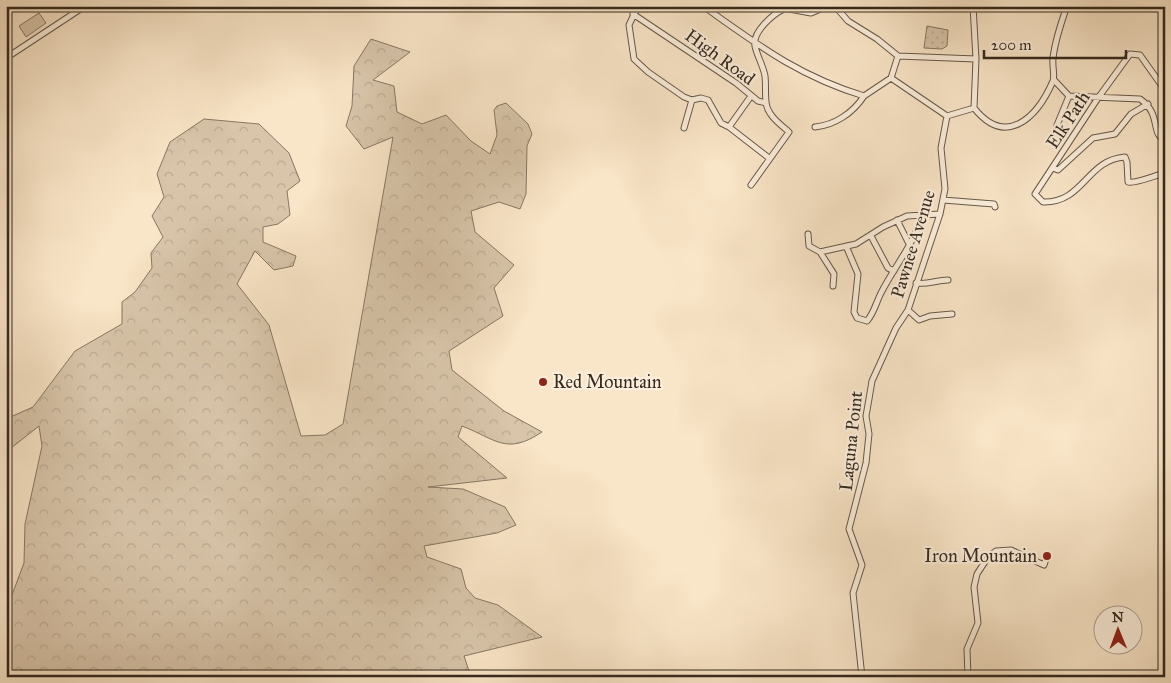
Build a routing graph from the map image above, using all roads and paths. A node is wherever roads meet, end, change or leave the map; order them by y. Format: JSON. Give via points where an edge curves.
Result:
{"nodes":[{"id":1,"x":10,"y":6,"type":"edge"},
{"id":2,"x":86,"y":6,"type":"edge"},
{"id":3,"x":638,"y":6,"type":"edge"},
{"id":4,"x":703,"y":6,"type":"edge"},
{"id":5,"x":828,"y":6,"type":"edge"},
{"id":6,"x":835,"y":6,"type":"edge"},
{"id":7,"x":973,"y":6,"type":"edge"},
{"id":8,"x":1067,"y":6,"type":"edge"},
{"id":9,"x":784,"y":8,"type":"edge"},
{"id":10,"x":6,"y":11,"type":"edge"},
{"id":11,"x":633,"y":14,"type":"junction"},
{"id":12,"x":754,"y":44,"type":"junction"},
{"id":13,"x":898,"y":56,"type":"junction"},
{"id":14,"x":6,"y":58,"type":"edge"},
{"id":15,"x":976,"y":59,"type":"junction"},
{"id":16,"x":890,"y":78,"type":"junction"},
{"id":17,"x":1054,"y":80,"type":"junction"},
{"id":18,"x":1163,"y":84,"type":"edge"},
{"id":19,"x":1165,"y":94,"type":"edge"},
{"id":20,"x":751,"y":96,"type":"junction"},
{"id":21,"x":864,"y":96,"type":"junction"},
{"id":22,"x":1069,"y":96,"type":"junction"},
{"id":23,"x":1098,"y":98,"type":"junction"},
{"id":24,"x":692,"y":100,"type":"junction"},
{"id":25,"x":766,"y":103,"type":"junction"},
{"id":26,"x":1148,"y":104,"type":"junction"},
{"id":27,"x":974,"y":108,"type":"junction"},
{"id":28,"x":948,"y":116,"type":"junction"},
{"id":29,"x":1057,"y":124,"type":"dead end"},
{"id":30,"x":729,"y":127,"type":"junction"},
{"id":31,"x":815,"y":127,"type":"dead end"},
{"id":32,"x":684,"y":128,"type":"dead end"},
{"id":33,"x":1165,"y":140,"type":"edge"},
{"id":34,"x":770,"y":158,"type":"junction"},
{"id":35,"x":1053,"y":168,"type":"junction"},
{"id":36,"x":1165,"y":173,"type":"edge"},
{"id":37,"x":751,"y":185,"type":"dead end"},
{"id":38,"x":943,"y":200,"type":"junction"},
{"id":39,"x":995,"y":207,"type":"dead end"},
{"id":40,"x":922,"y":214,"type":"junction"},
{"id":41,"x":940,"y":214,"type":"junction"},
{"id":42,"x":898,"y":220,"type":"junction"},
{"id":43,"x":808,"y":234,"type":"dead end"},
{"id":44,"x":871,"y":236,"type":"junction"},
{"id":45,"x":846,"y":246,"type":"junction"},
{"id":46,"x":910,"y":246,"type":"junction"},
{"id":47,"x":820,"y":252,"type":"junction"},
{"id":48,"x":894,"y":271,"type":"junction"},
{"id":49,"x":948,"y":280,"type":"dead end"},
{"id":50,"x":916,"y":283,"type":"junction"},
{"id":51,"x":833,"y":286,"type":"dead end"},
{"id":52,"x":908,"y":310,"type":"junction"},
{"id":53,"x":952,"y":314,"type":"dead end"},
{"id":54,"x":896,"y":328,"type":"joint"},
{"id":55,"x":1047,"y":556,"type":"dead end"},
{"id":56,"x":862,"y":677,"type":"edge"},
{"id":57,"x":968,"y":677,"type":"edge"}],
"edges":[{"from":1,"to":10,"type":"street"},
{"from":2,"to":14,"type":"street"},
{"from":3,"to":11,"type":"street"},
{"from":4,"to":12,"type":"street"},
{"from":5,"to":9,"type":"street","via":[[812,13]]},
{"from":6,"to":13,"type":"street","via":[[848,21]]},
{"from":7,"to":15,"type":"street"},
{"from":8,"to":17,"type":"street","via":[[1052,60]]},
{"from":9,"to":12,"type":"street","via":[[776,12]]},
{"from":11,"to":20,"type":"street","name":"High Road"},
{"from":11,"to":24,"type":"street","via":[[629,30],[632,56],[648,72]]},
{"from":12,"to":21,"type":"street","via":[[815,79]]},
{"from":12,"to":25,"type":"street","via":[[764,73]]},
{"from":13,"to":15,"type":"street"},
{"from":13,"to":16,"type":"street"},
{"from":15,"to":27,"type":"street"},
{"from":16,"to":21,"type":"street"},
{"from":16,"to":28,"type":"street"},
{"from":17,"to":22,"type":"street"},
{"from":17,"to":27,"type":"street","via":[[1036,110],[1012,128],[999,128],[984,120]]},
{"from":18,"to":19,"type":"street"},
{"from":18,"to":23,"type":"street","name":"Elk Path","via":[[1140,55],[1130,54]]},
{"from":20,"to":25,"type":"street","name":"High Road"},
{"from":20,"to":30,"type":"street"},
{"from":21,"to":31,"type":"street","via":[[844,116]]},
{"from":22,"to":23,"type":"street"},
{"from":22,"to":29,"type":"street"},
{"from":23,"to":26,"type":"street","via":[[1130,97]]},
{"from":23,"to":35,"type":"street","name":"Elk Path"},
{"from":24,"to":30,"type":"street","via":[[708,100],[721,123]]},
{"from":24,"to":32,"type":"street"},
{"from":25,"to":34,"type":"street","via":[[775,120],[789,132]]},
{"from":26,"to":33,"type":"street","via":[[1156,120],[1156,133]]},
{"from":26,"to":35,"type":"street","via":[[1131,114],[1115,134],[1094,138],[1064,166],[1058,170]]},
{"from":27,"to":28,"type":"street"},
{"from":28,"to":38,"type":"street","name":"Pawnee Avenue","via":[[941,148]]},
{"from":30,"to":34,"type":"street"},
{"from":34,"to":37,"type":"street"},
{"from":35,"to":36,"type":"street","name":"Elk Path","via":[[1036,192],[1043,202],[1066,198],[1111,158],[1125,157],[1128,182]]},
{"from":38,"to":39,"type":"street","via":[[974,201],[994,204]]},
{"from":38,"to":41,"type":"street","name":"Pawnee Avenue"},
{"from":40,"to":41,"type":"street"},
{"from":40,"to":42,"type":"street"},
{"from":40,"to":46,"type":"street"},
{"from":41,"to":50,"type":"street","name":"Pawnee Avenue"},
{"from":42,"to":44,"type":"street"},
{"from":42,"to":46,"type":"street"},
{"from":43,"to":47,"type":"street","via":[[808,246]]},
{"from":44,"to":45,"type":"street"},
{"from":44,"to":48,"type":"street","via":[[888,268]]},
{"from":45,"to":47,"type":"street"},
{"from":45,"to":48,"type":"street","via":[[858,274],[854,312],[857,318],[868,321]]},
{"from":46,"to":48,"type":"street"},
{"from":47,"to":51,"type":"street","via":[[834,274]]},
{"from":49,"to":50,"type":"street"},
{"from":50,"to":52,"type":"street","name":"Pawnee Avenue"},
{"from":52,"to":53,"type":"street","via":[[919,320]]},
{"from":52,"to":54,"type":"street","name":"Pawnee Avenue"},
{"from":54,"to":56,"type":"street","name":"Laguna Point","via":[[872,381],[866,416],[869,434],[866,463],[849,529],[862,565],[853,593]]},
{"from":55,"to":57,"type":"street","via":[[1044,565],[1011,550],[996,552],[982,565],[974,586],[978,623],[967,649]]}]}
